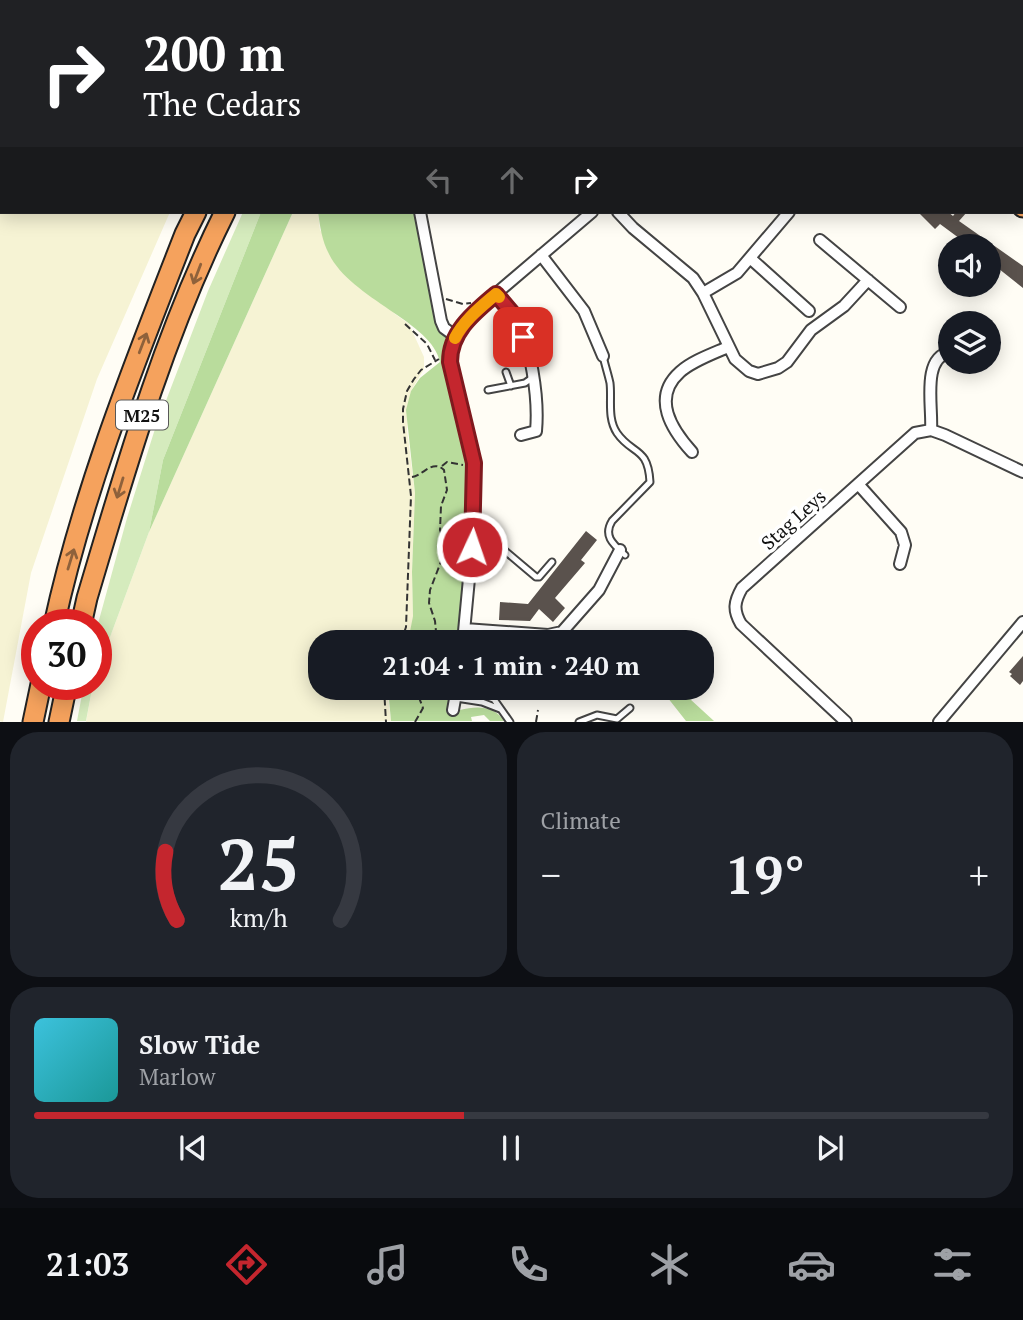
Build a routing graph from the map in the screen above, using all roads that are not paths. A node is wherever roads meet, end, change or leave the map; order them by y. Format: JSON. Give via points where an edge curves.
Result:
{"nodes":[{"id":1,"x":195,"y":214,"type":"edge"},
{"id":2,"x":224,"y":214,"type":"edge"},
{"id":3,"x":420,"y":214,"type":"edge"},
{"id":4,"x":590,"y":214,"type":"edge"},
{"id":5,"x":620,"y":214,"type":"edge"},
{"id":6,"x":787,"y":214,"type":"edge"},
{"id":7,"x":820,"y":240,"type":"dead end"},
{"id":8,"x":541,"y":255,"type":"junction"},
{"id":9,"x":750,"y":258,"type":"junction"},
{"id":10,"x":868,"y":280,"type":"junction"},
{"id":11,"x":703,"y":293,"type":"junction"},
{"id":12,"x":496,"y":294,"type":"junction"},
{"id":13,"x":900,"y":307,"type":"dead end"},
{"id":14,"x":809,"y":311,"type":"dead end"},
{"id":15,"x":455,"y":336,"type":"junction"},
{"id":16,"x":728,"y":347,"type":"junction"},
{"id":17,"x":603,"y":356,"type":"joint"},
{"id":18,"x":938,"y":359,"type":"edge"},
{"id":19,"x":506,"y":372,"type":"dead end"},
{"id":20,"x":532,"y":378,"type":"junction"},
{"id":21,"x":511,"y":386,"type":"junction"},
{"id":22,"x":488,"y":390,"type":"dead end"},
{"id":23,"x":930,"y":430,"type":"junction"},
{"id":24,"x":521,"y":435,"type":"dead end"},
{"id":25,"x":692,"y":453,"type":"dead end"},
{"id":26,"x":1023,"y":472,"type":"edge"},
{"id":27,"x":858,"y":484,"type":"junction"},
{"id":28,"x":472,"y":547,"type":"junction"},
{"id":29,"x":622,"y":552,"type":"joint"},
{"id":30,"x":552,"y":562,"type":"dead end"},
{"id":31,"x":900,"y":564,"type":"dead end"},
{"id":32,"x":58,"y":609,"type":"edge"},
{"id":33,"x":84,"y":609,"type":"edge"},
{"id":34,"x":1023,"y":622,"type":"edge"},
{"id":35,"x":465,"y":629,"type":"joint"},
{"id":36,"x":38,"y":700,"type":"edge"},
{"id":37,"x":64,"y":700,"type":"edge"},
{"id":38,"x":455,"y":700,"type":"edge"},
{"id":39,"x":476,"y":700,"type":"edge"},
{"id":40,"x":494,"y":700,"type":"edge"},
{"id":41,"x":629,"y":708,"type":"dead end"},
{"id":42,"x":500,"y":709,"type":"junction"},
{"id":43,"x":453,"y":710,"type":"dead end"},
{"id":44,"x":613,"y":721,"type":"edge"},
{"id":45,"x":33,"y":722,"type":"edge"},
{"id":46,"x":59,"y":722,"type":"edge"},
{"id":47,"x":510,"y":722,"type":"edge"},
{"id":48,"x":579,"y":722,"type":"edge"},
{"id":49,"x":846,"y":722,"type":"edge"},
{"id":50,"x":939,"y":722,"type":"edge"}],
"edges":[{"from":32,"to":1,"type":"highway","number":"M25","one_way":true,"via":[[116,412]]},
{"from":2,"to":33,"type":"highway","number":"M25","one_way":true,"via":[[143,411]]},
{"from":3,"to":15,"type":"street","via":[[441,321]]},
{"from":4,"to":8,"type":"street"},
{"from":5,"to":11,"type":"street","via":[[682,267]]},
{"from":6,"to":9,"type":"street"},
{"from":7,"to":10,"type":"street"},
{"from":8,"to":12,"type":"street"},
{"from":8,"to":17,"type":"street","via":[[584,311]]},
{"from":9,"to":11,"type":"street","via":[[726,281]]},
{"from":9,"to":14,"type":"street"},
{"from":10,"to":13,"type":"street"},
{"from":10,"to":16,"type":"street","via":[[844,306],[811,330],[778,368],[758,374],[749,371]]},
{"from":11,"to":16,"type":"street"},
{"from":12,"to":15,"type":"street"},
{"from":12,"to":20,"type":"street","via":[[513,314],[523,337]]},
{"from":15,"to":28,"type":"street","via":[[450,356],[474,463]]},
{"from":16,"to":25,"type":"street","via":[[680,372],[669,386],[669,421]]},
{"from":17,"to":29,"type":"lane","via":[[613,424],[645,459],[649,470],[650,482],[608,527],[610,540]]},
{"from":18,"to":23,"type":"street","via":[[932,367]]},
{"from":19,"to":21,"type":"lane"},
{"from":20,"to":21,"type":"lane"},
{"from":20,"to":24,"type":"street","via":[[537,396],[536,431]]},
{"from":21,"to":22,"type":"lane"},
{"from":23,"to":26,"type":"street"},
{"from":23,"to":27,"type":"street","name":"Stag Leys","via":[[908,437]]},
{"from":27,"to":31,"type":"street","via":[[901,532],[905,545]]},
{"from":27,"to":49,"type":"street","name":"Stag Leys","via":[[742,588],[735,603],[741,624]]},
{"from":28,"to":30,"type":"lane","via":[[504,550],[536,578]]},
{"from":28,"to":35,"type":"street"},
{"from":29,"to":35,"type":"street","via":[[599,590],[562,632]]},
{"from":34,"to":50,"type":"street"},
{"from":36,"to":45,"type":"highway"},
{"from":37,"to":46,"type":"highway"},
{"from":38,"to":43,"type":"street"},
{"from":39,"to":42,"type":"lane"},
{"from":40,"to":42,"type":"lane"},
{"from":41,"to":44,"type":"lane"},
{"from":42,"to":47,"type":"lane"},
{"from":44,"to":48,"type":"lane","via":[[597,715]]}]}
